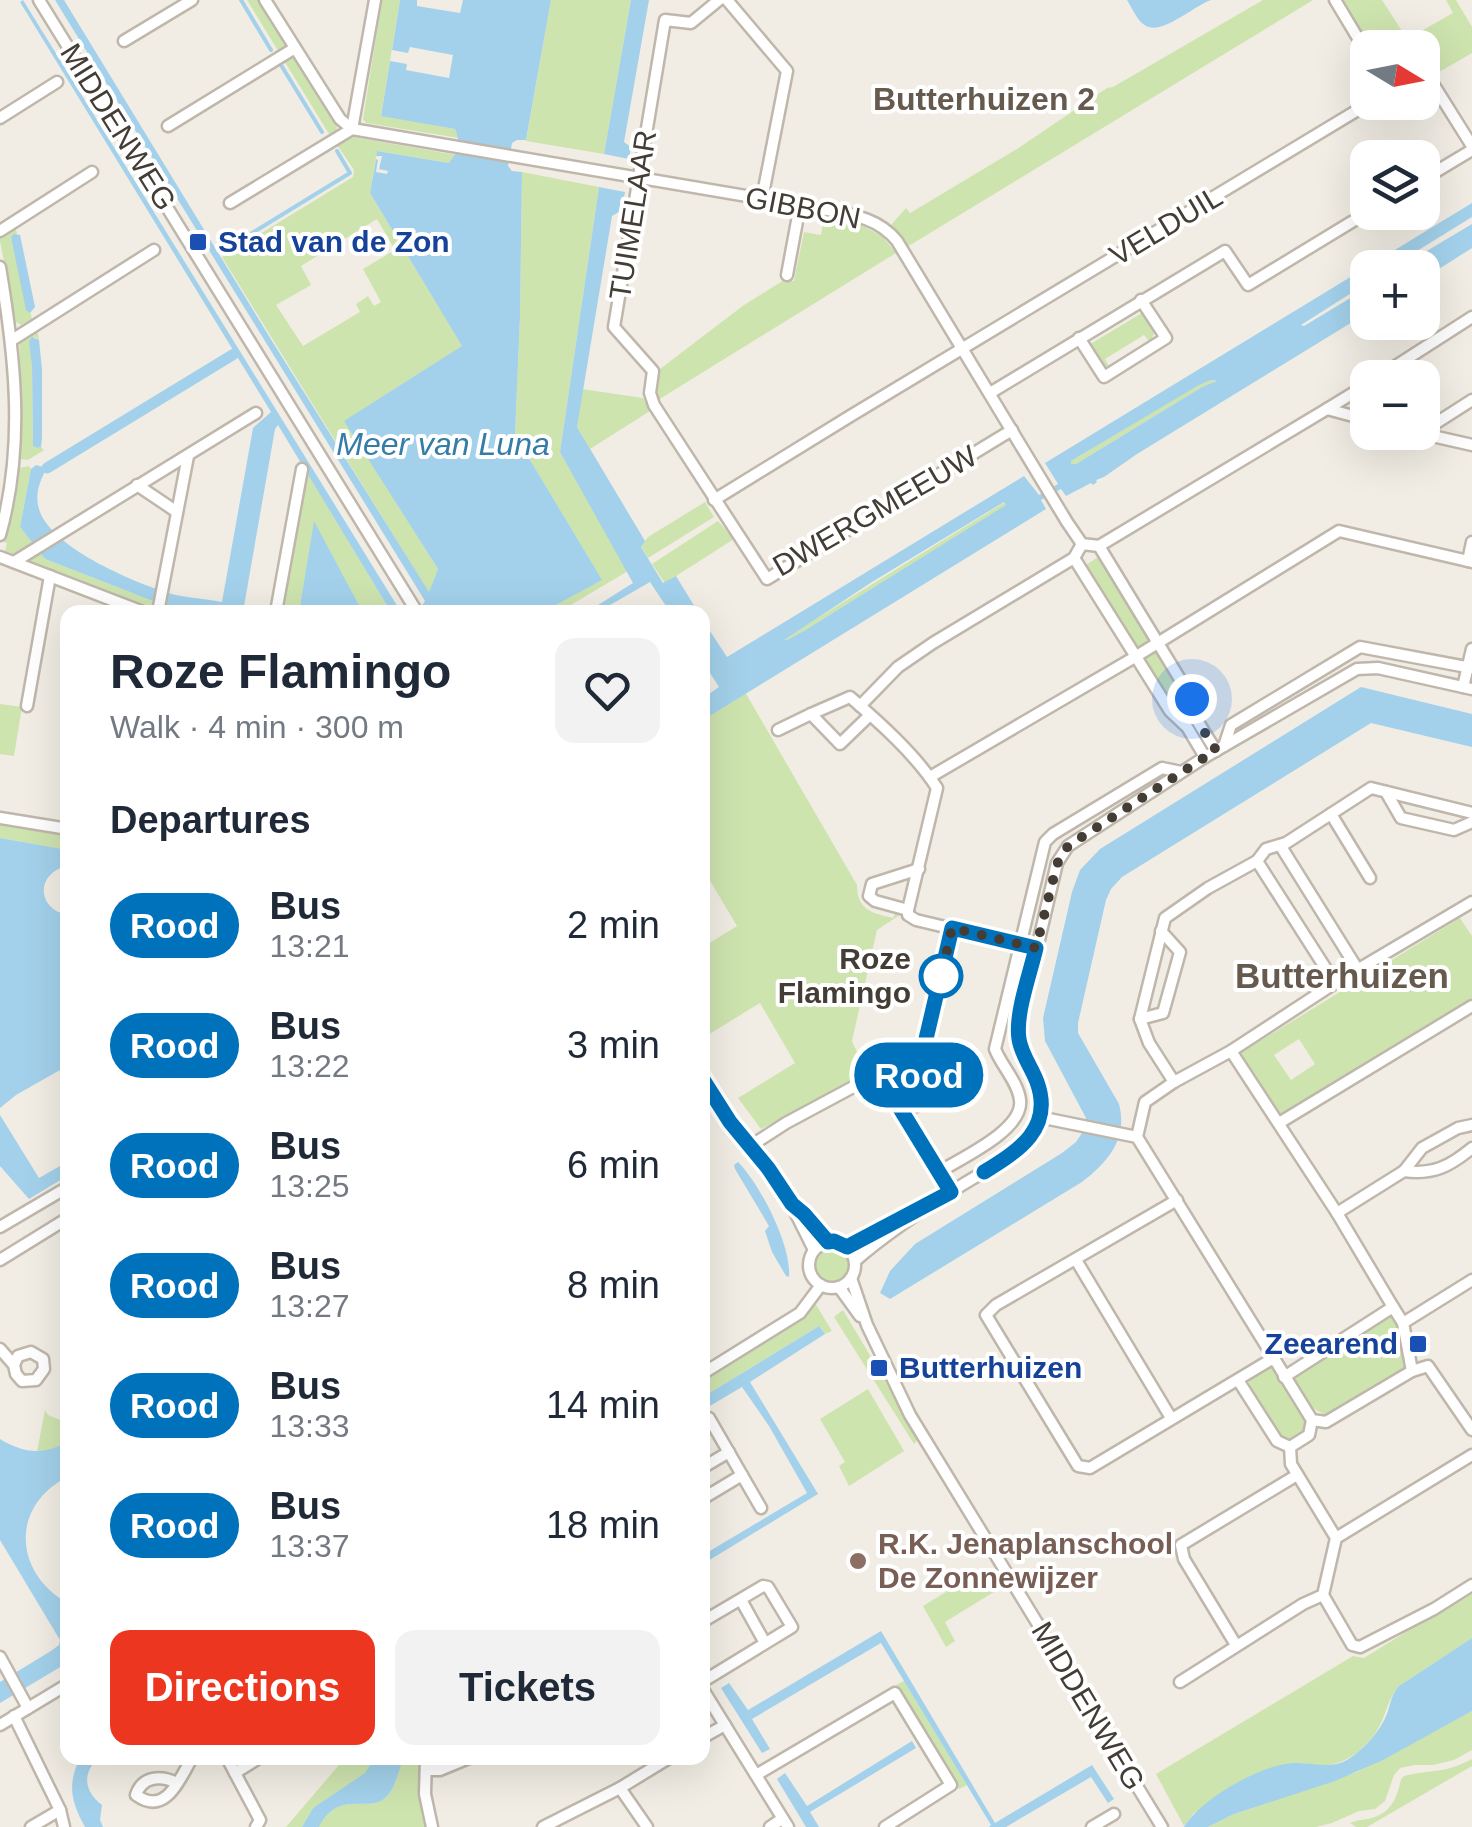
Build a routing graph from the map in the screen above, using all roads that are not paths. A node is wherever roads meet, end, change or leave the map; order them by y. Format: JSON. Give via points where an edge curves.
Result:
{"nodes":[{"id":1,"x":40,"y":0,"type":"edge"},
{"id":2,"x":192,"y":0,"type":"edge"},
{"id":3,"x":265,"y":0,"type":"edge"},
{"id":4,"x":375,"y":0,"type":"edge"},
{"id":5,"x":719,"y":0,"type":"edge"},
{"id":6,"x":728,"y":0,"type":"edge"},
{"id":7,"x":1335,"y":0,"type":"edge"},
{"id":8,"x":1353,"y":30,"type":"edge"},
{"id":9,"x":124,"y":41,"type":"dead end"},
{"id":10,"x":295,"y":48,"type":"junction"},
{"id":11,"x":57,"y":82,"type":"dead end"},
{"id":12,"x":1440,"y":97,"type":"edge"},
{"id":13,"x":1350,"y":115,"type":"edge"},
{"id":14,"x":0,"y":118,"type":"edge"},
{"id":15,"x":168,"y":126,"type":"dead end"},
{"id":16,"x":352,"y":129,"type":"junction"},
{"id":17,"x":1472,"y":148,"type":"edge"},
{"id":18,"x":1440,"y":168,"type":"edge"},
{"id":19,"x":92,"y":172,"type":"dead end"},
{"id":20,"x":639,"y":178,"type":"junction"},
{"id":21,"x":762,"y":199,"type":"junction"},
{"id":22,"x":230,"y":203,"type":"dead end"},
{"id":23,"x":800,"y":205,"type":"junction"},
{"id":24,"x":1350,"y":223,"type":"edge"},
{"id":25,"x":0,"y":231,"type":"edge"},
{"id":26,"x":154,"y":250,"type":"dead end"},
{"id":27,"x":0,"y":266,"type":"edge"},
{"id":28,"x":788,"y":275,"type":"dead end"},
{"id":29,"x":1141,"y":300,"type":"junction"},
{"id":30,"x":1472,"y":317,"type":"edge"},
{"id":31,"x":1079,"y":338,"type":"junction"},
{"id":32,"x":12,"y":340,"type":"junction"},
{"id":33,"x":962,"y":349,"type":"junction"},
{"id":34,"x":1405,"y":360,"type":"edge"},
{"id":35,"x":990,"y":392,"type":"junction"},
{"id":36,"x":1350,"y":395,"type":"edge"},
{"id":37,"x":1472,"y":400,"type":"edge"},
{"id":38,"x":1327,"y":409,"type":"junction"},
{"id":39,"x":256,"y":412,"type":"dead end"},
{"id":40,"x":1350,"y":415,"type":"edge"},
{"id":41,"x":1440,"y":421,"type":"edge"},
{"id":42,"x":1012,"y":430,"type":"junction"},
{"id":43,"x":1440,"y":437,"type":"edge"},
{"id":44,"x":1472,"y":445,"type":"edge"},
{"id":45,"x":188,"y":456,"type":"junction"},
{"id":46,"x":302,"y":470,"type":"dead end"},
{"id":47,"x":137,"y":485,"type":"junction"},
{"id":48,"x":714,"y":500,"type":"junction"},
{"id":49,"x":177,"y":512,"type":"junction"},
{"id":50,"x":0,"y":535,"type":"edge"},
{"id":51,"x":1472,"y":542,"type":"edge"},
{"id":52,"x":1082,"y":544,"type":"junction"},
{"id":53,"x":1099,"y":546,"type":"junction"},
{"id":54,"x":0,"y":556,"type":"edge"},
{"id":55,"x":1074,"y":558,"type":"junction"},
{"id":56,"x":1470,"y":561,"type":"edge"},
{"id":57,"x":14,"y":562,"type":"junction"},
{"id":58,"x":50,"y":576,"type":"junction"},
{"id":59,"x":125,"y":605,"type":"edge"},
{"id":60,"x":160,"y":605,"type":"edge"},
{"id":61,"x":277,"y":605,"type":"edge"},
{"id":62,"x":412,"y":605,"type":"edge"},
{"id":63,"x":1157,"y":643,"type":"junction"},
{"id":64,"x":1472,"y":649,"type":"edge"},
{"id":65,"x":1135,"y":657,"type":"junction"},
{"id":66,"x":1470,"y":668,"type":"edge"},
{"id":67,"x":1468,"y":688,"type":"edge"},
{"id":68,"x":27,"y":706,"type":"dead end"},
{"id":69,"x":860,"y":706,"type":"junction"},
{"id":70,"x":811,"y":714,"type":"junction"},
{"id":71,"x":870,"y":715,"type":"junction"},
{"id":72,"x":778,"y":730,"type":"dead end"},
{"id":73,"x":1220,"y":748,"type":"junction"},
{"id":74,"x":1204,"y":758,"type":"junction"},
{"id":75,"x":1181,"y":772,"type":"junction"},
{"id":76,"x":930,"y":777,"type":"junction"},
{"id":77,"x":1386,"y":792,"type":"junction"},
{"id":78,"x":1472,"y":813,"type":"edge"},
{"id":79,"x":1330,"y":814,"type":"junction"},
{"id":80,"x":0,"y":818,"type":"edge"},
{"id":81,"x":1472,"y":822,"type":"edge"},
{"id":82,"x":60,"y":828,"type":"edge"},
{"id":83,"x":1280,"y":845,"type":"junction"},
{"id":84,"x":1257,"y":861,"type":"junction"},
{"id":85,"x":919,"y":869,"type":"junction"},
{"id":86,"x":1370,"y":878,"type":"dead end"},
{"id":87,"x":1468,"y":904,"type":"edge"},
{"id":88,"x":908,"y":910,"type":"junction"},
{"id":89,"x":1472,"y":920,"type":"edge"},
{"id":90,"x":952,"y":928,"type":"junction"},
{"id":91,"x":1161,"y":931,"type":"junction"},
{"id":92,"x":1020,"y":945,"type":"junction"},
{"id":93,"x":1036,"y":948,"type":"junction"},
{"id":94,"x":1358,"y":970,"type":"junction"},
{"id":95,"x":1335,"y":983,"type":"junction"},
{"id":96,"x":1472,"y":1006,"type":"edge"},
{"id":97,"x":1140,"y":1020,"type":"junction"},
{"id":98,"x":1231,"y":1051,"type":"junction"},
{"id":99,"x":926,"y":1071,"type":"junction"},
{"id":100,"x":1174,"y":1082,"type":"junction"},
{"id":101,"x":710,"y":1091,"type":"edge"},
{"id":102,"x":890,"y":1092,"type":"junction"},
{"id":103,"x":903,"y":1113,"type":"junction"},
{"id":104,"x":1039,"y":1117,"type":"junction"},
{"id":105,"x":1279,"y":1123,"type":"junction"},
{"id":106,"x":1472,"y":1125,"type":"edge"},
{"id":107,"x":1137,"y":1137,"type":"junction"},
{"id":108,"x":748,"y":1147,"type":"junction"},
{"id":109,"x":1472,"y":1148,"type":"edge"},
{"id":110,"x":939,"y":1172,"type":"junction"},
{"id":111,"x":1404,"y":1172,"type":"junction"},
{"id":112,"x":60,"y":1192,"type":"edge"},
{"id":113,"x":951,"y":1192,"type":"junction"},
{"id":114,"x":1177,"y":1200,"type":"junction"},
{"id":115,"x":935,"y":1202,"type":"junction"},
{"id":116,"x":792,"y":1204,"type":"junction"},
{"id":117,"x":1337,"y":1213,"type":"junction"},
{"id":118,"x":60,"y":1222,"type":"edge"},
{"id":119,"x":0,"y":1227,"type":"edge"},
{"id":120,"x":828,"y":1242,"type":"junction"},
{"id":121,"x":847,"y":1247,"type":"junction"},
{"id":122,"x":814,"y":1250,"type":"junction"},
{"id":123,"x":2,"y":1255,"type":"edge"},
{"id":124,"x":855,"y":1260,"type":"junction"},
{"id":125,"x":1076,"y":1260,"type":"junction"},
{"id":126,"x":851,"y":1278,"type":"junction"},
{"id":127,"x":1472,"y":1280,"type":"edge"},
{"id":128,"x":821,"y":1285,"type":"junction"},
{"id":129,"x":839,"y":1287,"type":"junction"},
{"id":130,"x":1393,"y":1307,"type":"junction"},
{"id":131,"x":1403,"y":1323,"type":"junction"},
{"id":132,"x":867,"y":1325,"type":"junction"},
{"id":133,"x":0,"y":1349,"type":"edge"},
{"id":134,"x":1272,"y":1359,"type":"junction"},
{"id":135,"x":14,"y":1365,"type":"dead end"},
{"id":136,"x":710,"y":1369,"type":"edge"},
{"id":137,"x":1412,"y":1370,"type":"junction"},
{"id":138,"x":1284,"y":1376,"type":"junction"},
{"id":139,"x":1238,"y":1380,"type":"junction"},
{"id":140,"x":710,"y":1418,"type":"dead end"},
{"id":141,"x":1172,"y":1418,"type":"junction"},
{"id":142,"x":1312,"y":1420,"type":"junction"},
{"id":143,"x":1472,"y":1430,"type":"edge"},
{"id":144,"x":1290,"y":1447,"type":"junction"},
{"id":145,"x":729,"y":1452,"type":"junction"},
{"id":146,"x":1472,"y":1455,"type":"edge"},
{"id":147,"x":710,"y":1463,"type":"edge"},
{"id":148,"x":742,"y":1475,"type":"junction"},
{"id":149,"x":1297,"y":1475,"type":"junction"},
{"id":150,"x":710,"y":1494,"type":"edge"},
{"id":151,"x":761,"y":1508,"type":"dead end"},
{"id":152,"x":1336,"y":1538,"type":"junction"},
{"id":153,"x":1472,"y":1585,"type":"edge"},
{"id":154,"x":1324,"y":1595,"type":"junction"},
{"id":155,"x":741,"y":1600,"type":"junction"},
{"id":156,"x":710,"y":1617,"type":"edge"},
{"id":157,"x":766,"y":1643,"type":"junction"},
{"id":158,"x":1236,"y":1644,"type":"junction"},
{"id":159,"x":0,"y":1658,"type":"edge"},
{"id":160,"x":710,"y":1680,"type":"edge"},
{"id":161,"x":1180,"y":1682,"type":"dead end"},
{"id":162,"x":60,"y":1689,"type":"edge"},
{"id":163,"x":710,"y":1699,"type":"edge"},
{"id":164,"x":28,"y":1708,"type":"junction"},
{"id":165,"x":14,"y":1716,"type":"junction"},
{"id":166,"x":0,"y":1725,"type":"edge"},
{"id":167,"x":725,"y":1725,"type":"junction"},
{"id":168,"x":710,"y":1733,"type":"edge"},
{"id":169,"x":188,"y":1765,"type":"edge"},
{"id":170,"x":231,"y":1765,"type":"edge"},
{"id":171,"x":248,"y":1765,"type":"edge"},
{"id":172,"x":426,"y":1765,"type":"edge"},
{"id":173,"x":428,"y":1765,"type":"edge"},
{"id":174,"x":452,"y":1765,"type":"edge"},
{"id":175,"x":658,"y":1765,"type":"edge"},
{"id":176,"x":235,"y":1773,"type":"junction"},
{"id":177,"x":756,"y":1775,"type":"junction"},
{"id":178,"x":178,"y":1783,"type":"dead end"},
{"id":179,"x":620,"y":1788,"type":"junction"},
{"id":180,"x":60,"y":1810,"type":"junction"},
{"id":181,"x":1114,"y":1814,"type":"dead end"},
{"id":182,"x":785,"y":1823,"type":"edge"},
{"id":183,"x":31,"y":1827,"type":"edge"},
{"id":184,"x":64,"y":1827,"type":"edge"},
{"id":185,"x":256,"y":1827,"type":"edge"},
{"id":186,"x":432,"y":1827,"type":"edge"},
{"id":187,"x":542,"y":1827,"type":"edge"},
{"id":188,"x":647,"y":1827,"type":"edge"},
{"id":189,"x":770,"y":1827,"type":"edge"},
{"id":190,"x":885,"y":1827,"type":"edge"},
{"id":191,"x":1092,"y":1827,"type":"edge"},
{"id":192,"x":1162,"y":1827,"type":"edge"}],
"edges":[{"from":1,"to":62,"type":"street","name":"MIDDENWEG"},
{"from":2,"to":9,"type":"street"},
{"from":3,"to":10,"type":"street"},
{"from":4,"to":16,"type":"street"},
{"from":5,"to":20,"type":"street","name":"TUIMELAAR","via":[[691,23],[665,20]]},
{"from":6,"to":21,"type":"street","via":[[786,71]]},
{"from":7,"to":8,"type":"street"},
{"from":10,"to":15,"type":"street"},
{"from":10,"to":16,"type":"street"},
{"from":11,"to":14,"type":"street"},
{"from":12,"to":17,"type":"street"},
{"from":13,"to":33,"type":"street","name":"VELDUIL"},
{"from":16,"to":20,"type":"street","name":"GIBBON"},
{"from":16,"to":22,"type":"street"},
{"from":17,"to":18,"type":"street"},
{"from":19,"to":25,"type":"street"},
{"from":20,"to":21,"type":"street","name":"GIBBON"},
{"from":20,"to":48,"type":"street","name":"TUIMELAAR","via":[[614,327],[654,371],[651,398]]},
{"from":21,"to":23,"type":"street","name":"GIBBON"},
{"from":23,"to":28,"type":"street"},
{"from":23,"to":33,"type":"street","name":"GIBBON","via":[[861,217],[888,231]]},
{"from":24,"to":29,"type":"street","via":[[1248,285],[1225,251]]},
{"from":26,"to":32,"type":"street"},
{"from":27,"to":32,"type":"street"},
{"from":29,"to":31,"type":"street"},
{"from":29,"to":31,"type":"street","via":[[1166,338],[1104,377]]},
{"from":30,"to":34,"type":"street"},
{"from":31,"to":35,"type":"street"},
{"from":32,"to":50,"type":"street","via":[[17,414]]},
{"from":33,"to":35,"type":"street","name":"GIBBON"},
{"from":33,"to":48,"type":"street","name":"VELDUIL"},
{"from":35,"to":42,"type":"street","name":"GIBBON"},
{"from":36,"to":38,"type":"street"},
{"from":37,"to":41,"type":"street"},
{"from":38,"to":40,"type":"street"},
{"from":38,"to":53,"type":"street"},
{"from":39,"to":45,"type":"street"},
{"from":42,"to":48,"type":"street","name":"DWERGMEEUW","via":[[766,580]]},
{"from":42,"to":52,"type":"street","name":"GIBBON"},
{"from":43,"to":44,"type":"street"},
{"from":45,"to":47,"type":"street"},
{"from":45,"to":49,"type":"street"},
{"from":46,"to":61,"type":"street"},
{"from":47,"to":49,"type":"street"},
{"from":47,"to":57,"type":"street"},
{"from":49,"to":60,"type":"street"},
{"from":51,"to":56,"type":"street"},
{"from":52,"to":53,"type":"street"},
{"from":52,"to":55,"type":"street"},
{"from":53,"to":63,"type":"street"},
{"from":54,"to":57,"type":"street"},
{"from":55,"to":65,"type":"street"},
{"from":55,"to":69,"type":"street","via":[[898,667]]},
{"from":56,"to":63,"type":"street","via":[[1339,531]]},
{"from":57,"to":58,"type":"street"},
{"from":58,"to":59,"type":"street"},
{"from":58,"to":68,"type":"street"},
{"from":63,"to":65,"type":"street"},
{"from":63,"to":73,"type":"street","via":[[1192,699],[1198,722]]},
{"from":64,"to":66,"type":"street"},
{"from":65,"to":74,"type":"street"},
{"from":65,"to":76,"type":"street"},
{"from":66,"to":67,"type":"street"},
{"from":66,"to":73,"type":"street","via":[[1360,646],[1230,725]]},
{"from":67,"to":73,"type":"street","via":[[1362,668]]},
{"from":69,"to":70,"type":"street","via":[[850,697]]},
{"from":69,"to":71,"type":"street"},
{"from":70,"to":71,"type":"street","via":[[840,744]]},
{"from":70,"to":72,"type":"street"},
{"from":71,"to":76,"type":"street"},
{"from":73,"to":74,"type":"street"},
{"from":74,"to":75,"type":"street"},
{"from":75,"to":92,"type":"street","via":[[1162,768],[1048,838]]},
{"from":75,"to":93,"type":"street","via":[[1068,846],[1057,864]]},
{"from":76,"to":85,"type":"street","via":[[937,788]]},
{"from":77,"to":78,"type":"street"},
{"from":77,"to":79,"type":"street","via":[[1372,788]]},
{"from":77,"to":81,"type":"street","via":[[1401,818],[1454,830]]},
{"from":79,"to":83,"type":"street"},
{"from":79,"to":86,"type":"street"},
{"from":80,"to":82,"type":"street"},
{"from":83,"to":84,"type":"street"},
{"from":83,"to":94,"type":"street"},
{"from":84,"to":91,"type":"street","via":[[1166,918]]},
{"from":84,"to":95,"type":"street"},
{"from":85,"to":88,"type":"street"},
{"from":85,"to":88,"type":"street","via":[[869,890],[874,901]]},
{"from":87,"to":89,"type":"street"},
{"from":87,"to":94,"type":"street"},
{"from":88,"to":90,"type":"street","via":[[912,918]]},
{"from":90,"to":92,"type":"street"},
{"from":90,"to":99,"type":"street","via":[[922,1056]]},
{"from":91,"to":97,"type":"street"},
{"from":91,"to":97,"type":"street","via":[[1180,952],[1164,1014]]},
{"from":92,"to":93,"type":"street"},
{"from":92,"to":110,"type":"street","via":[[994,1049],[1019,1094],[1018,1113],[1006,1130]]},
{"from":93,"to":104,"type":"street","via":[[1018,1031],[1038,1084]]},
{"from":94,"to":95,"type":"street"},
{"from":95,"to":98,"type":"street"},
{"from":96,"to":105,"type":"street"},
{"from":97,"to":100,"type":"street"},
{"from":98,"to":100,"type":"street"},
{"from":98,"to":105,"type":"street"},
{"from":99,"to":102,"type":"street"},
{"from":99,"to":103,"type":"street","via":[[940,1093]]},
{"from":100,"to":107,"type":"street","via":[[1145,1102]]},
{"from":101,"to":108,"type":"street"},
{"from":102,"to":103,"type":"street"},
{"from":102,"to":108,"type":"street","via":[[868,1078]]},
{"from":103,"to":110,"type":"street"},
{"from":104,"to":107,"type":"street"},
{"from":104,"to":113,"type":"street","via":[[1020,1148]]},
{"from":105,"to":117,"type":"street"},
{"from":106,"to":111,"type":"street","via":[[1422,1148]]},
{"from":107,"to":114,"type":"street"},
{"from":108,"to":116,"type":"street"},
{"from":109,"to":111,"type":"street","via":[[1437,1170]]},
{"from":110,"to":113,"type":"street"},
{"from":111,"to":117,"type":"street"},
{"from":112,"to":119,"type":"street"},
{"from":113,"to":115,"type":"street"},
{"from":114,"to":125,"type":"street"},
{"from":114,"to":134,"type":"street"},
{"from":115,"to":121,"type":"street"},
{"from":115,"to":124,"type":"street"},
{"from":116,"to":120,"type":"street"},
{"from":116,"to":122,"type":"street"},
{"from":117,"to":130,"type":"street"},
{"from":118,"to":123,"type":"street"},
{"from":120,"to":121,"type":"street"},
{"from":120,"to":122,"type":"street"},
{"from":121,"to":124,"type":"street"},
{"from":122,"to":128,"type":"street","via":[[809,1265]]},
{"from":124,"to":126,"type":"street"},
{"from":125,"to":141,"type":"street"},
{"from":125,"to":141,"type":"street","via":[[986,1315],[1078,1466],[1090,1468]]},
{"from":126,"to":129,"type":"street"},
{"from":126,"to":132,"type":"street","name":"MIDDENWEG"},
{"from":127,"to":131,"type":"street"},
{"from":128,"to":129,"type":"street"},
{"from":128,"to":136,"type":"street","via":[[800,1313]]},
{"from":129,"to":132,"type":"street","name":"MIDDENWEG"},
{"from":130,"to":131,"type":"street"},
{"from":130,"to":138,"type":"street"},
{"from":131,"to":137,"type":"street"},
{"from":132,"to":192,"type":"street","name":"MIDDENWEG","via":[[910,1415]]},
{"from":133,"to":135,"type":"street"},
{"from":134,"to":138,"type":"street"},
{"from":134,"to":139,"type":"street"},
{"from":137,"to":142,"type":"street","via":[[1326,1422]]},
{"from":137,"to":143,"type":"street","via":[[1428,1366]]},
{"from":138,"to":142,"type":"street"},
{"from":139,"to":141,"type":"street"},
{"from":139,"to":144,"type":"street","via":[[1276,1442]]},
{"from":140,"to":145,"type":"street"},
{"from":142,"to":144,"type":"street","via":[[1309,1435]]},
{"from":144,"to":149,"type":"street"},
{"from":145,"to":147,"type":"street"},
{"from":145,"to":148,"type":"street"},
{"from":146,"to":152,"type":"street"},
{"from":148,"to":150,"type":"street"},
{"from":148,"to":151,"type":"street"},
{"from":149,"to":152,"type":"street"},
{"from":149,"to":158,"type":"street","via":[[1181,1545]]},
{"from":152,"to":154,"type":"street"},
{"from":153,"to":154,"type":"street","via":[[1360,1647],[1352,1645]]},
{"from":154,"to":158,"type":"street"},
{"from":155,"to":156,"type":"street"},
{"from":155,"to":157,"type":"street"},
{"from":155,"to":157,"type":"street","via":[[768,1587],[792,1627]]},
{"from":157,"to":160,"type":"street"},
{"from":158,"to":161,"type":"street"},
{"from":159,"to":164,"type":"street"},
{"from":162,"to":164,"type":"street"},
{"from":163,"to":167,"type":"street"},
{"from":164,"to":165,"type":"street"},
{"from":165,"to":166,"type":"street"},
{"from":165,"to":180,"type":"street"},
{"from":167,"to":168,"type":"street"},
{"from":167,"to":177,"type":"street"},
{"from":169,"to":178,"type":"street"},
{"from":170,"to":176,"type":"street"},
{"from":171,"to":176,"type":"street"},
{"from":172,"to":186,"type":"street"},
{"from":173,"to":174,"type":"street"},
{"from":175,"to":179,"type":"street"},
{"from":176,"to":185,"type":"street","via":[[260,1820]]},
{"from":177,"to":182,"type":"street"},
{"from":177,"to":190,"type":"street","via":[[895,1693],[951,1785]]},
{"from":179,"to":187,"type":"street"},
{"from":179,"to":188,"type":"street"},
{"from":180,"to":183,"type":"street"},
{"from":180,"to":184,"type":"street"},
{"from":181,"to":191,"type":"street"},
{"from":182,"to":189,"type":"street"}]}
